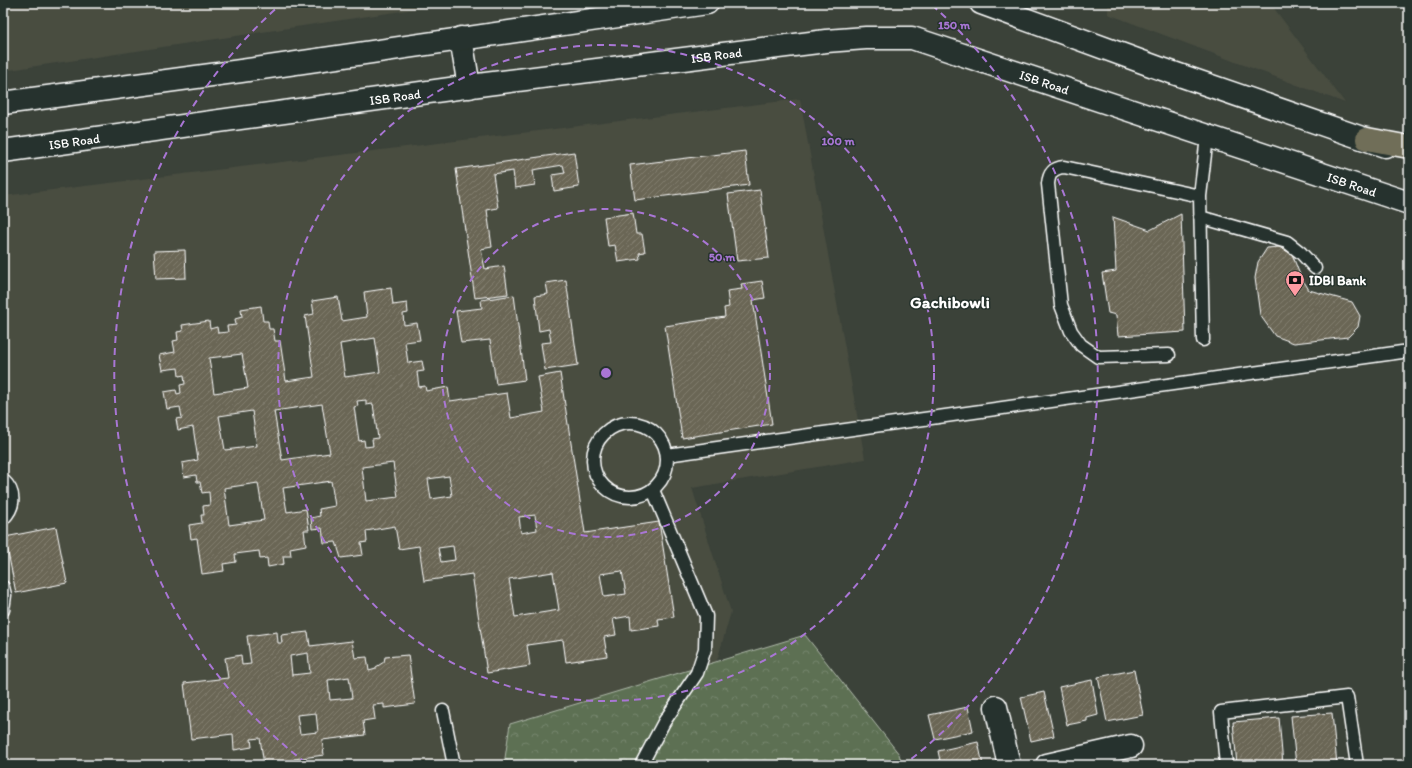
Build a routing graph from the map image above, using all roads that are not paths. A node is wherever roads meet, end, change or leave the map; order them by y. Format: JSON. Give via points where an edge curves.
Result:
{"nodes":[{"id":1,"x":707,"y":3,"type":"edge"},
{"id":2,"x":981,"y":3,"type":"edge"},
{"id":3,"x":461,"y":38,"type":"junction"},
{"id":4,"x":469,"y":86,"type":"junction"},
{"id":5,"x":3,"y":103,"type":"edge"},
{"id":6,"x":1207,"y":137,"type":"junction"},
{"id":7,"x":1367,"y":139,"type":"junction"},
{"id":8,"x":1409,"y":147,"type":"edge"},
{"id":9,"x":3,"y":151,"type":"edge"},
{"id":10,"x":1409,"y":156,"type":"edge"},
{"id":11,"x":1200,"y":196,"type":"junction"},
{"id":12,"x":1409,"y":203,"type":"edge"},
{"id":13,"x":1200,"y":217,"type":"junction"},
{"id":14,"x":1315,"y":268,"type":"dead end"},
{"id":15,"x":1203,"y":340,"type":"dead end"},
{"id":16,"x":1409,"y":351,"type":"edge"},
{"id":17,"x":1169,"y":355,"type":"dead end"},
{"id":18,"x":667,"y":455,"type":"junction"},
{"id":19,"x":3,"y":480,"type":"edge"},
{"id":20,"x":653,"y":490,"type":"junction"},
{"id":21,"x":3,"y":518,"type":"edge"},
{"id":22,"x":3,"y":587,"type":"edge"},
{"id":23,"x":3,"y":610,"type":"edge"},
{"id":24,"x":996,"y":707,"type":"dead end"},
{"id":25,"x":443,"y":711,"type":"dead end"},
{"id":26,"x":1131,"y":746,"type":"dead end"},
{"id":27,"x":454,"y":765,"type":"edge"},
{"id":28,"x":641,"y":765,"type":"edge"},
{"id":29,"x":1009,"y":765,"type":"edge"},
{"id":30,"x":1047,"y":765,"type":"edge"},
{"id":31,"x":1226,"y":765,"type":"edge"},
{"id":32,"x":1357,"y":765,"type":"edge"}],
"edges":[{"from":1,"to":3,"type":"main road"},
{"from":2,"to":7,"type":"main road","via":[[1159,68]]},
{"from":3,"to":4,"type":"main road"},
{"from":3,"to":5,"type":"main road"},
{"from":4,"to":6,"type":"main road","name":"ISB Road","via":[[826,41],[912,38]]},
{"from":4,"to":9,"type":"main road","name":"ISB Road"},
{"from":6,"to":11,"type":"lane"},
{"from":6,"to":12,"type":"main road","name":"ISB Road"},
{"from":7,"to":8,"type":"main road"},
{"from":7,"to":10,"type":"main road"},
{"from":11,"to":13,"type":"lane"},
{"from":11,"to":17,"type":"lane","via":[[1064,167],[1056,168],[1049,175],[1061,305],[1071,331],[1081,345],[1098,357]]},
{"from":13,"to":14,"type":"lane","via":[[1287,242]]},
{"from":13,"to":15,"type":"lane"},
{"from":16,"to":18,"type":"lane"},
{"from":18,"to":20,"type":"lane","via":[[664,474]]},
{"from":18,"to":20,"type":"lane","via":[[662,441],[652,429],[638,423],[623,422],[609,428],[598,438],[592,453],[593,468],[599,482],[610,492],[624,497],[640,496]]},
{"from":19,"to":21,"type":"lane","via":[[11,489],[13,500],[10,510]]},
{"from":20,"to":28,"type":"lane","via":[[706,616],[705,649],[697,673],[664,722]]},
{"from":22,"to":23,"type":"lane"},
{"from":24,"to":29,"type":"main road"},
{"from":25,"to":27,"type":"lane"},
{"from":26,"to":30,"type":"main road"},
{"from":31,"to":32,"type":"lane","via":[[1221,712],[1347,697]]}]}
